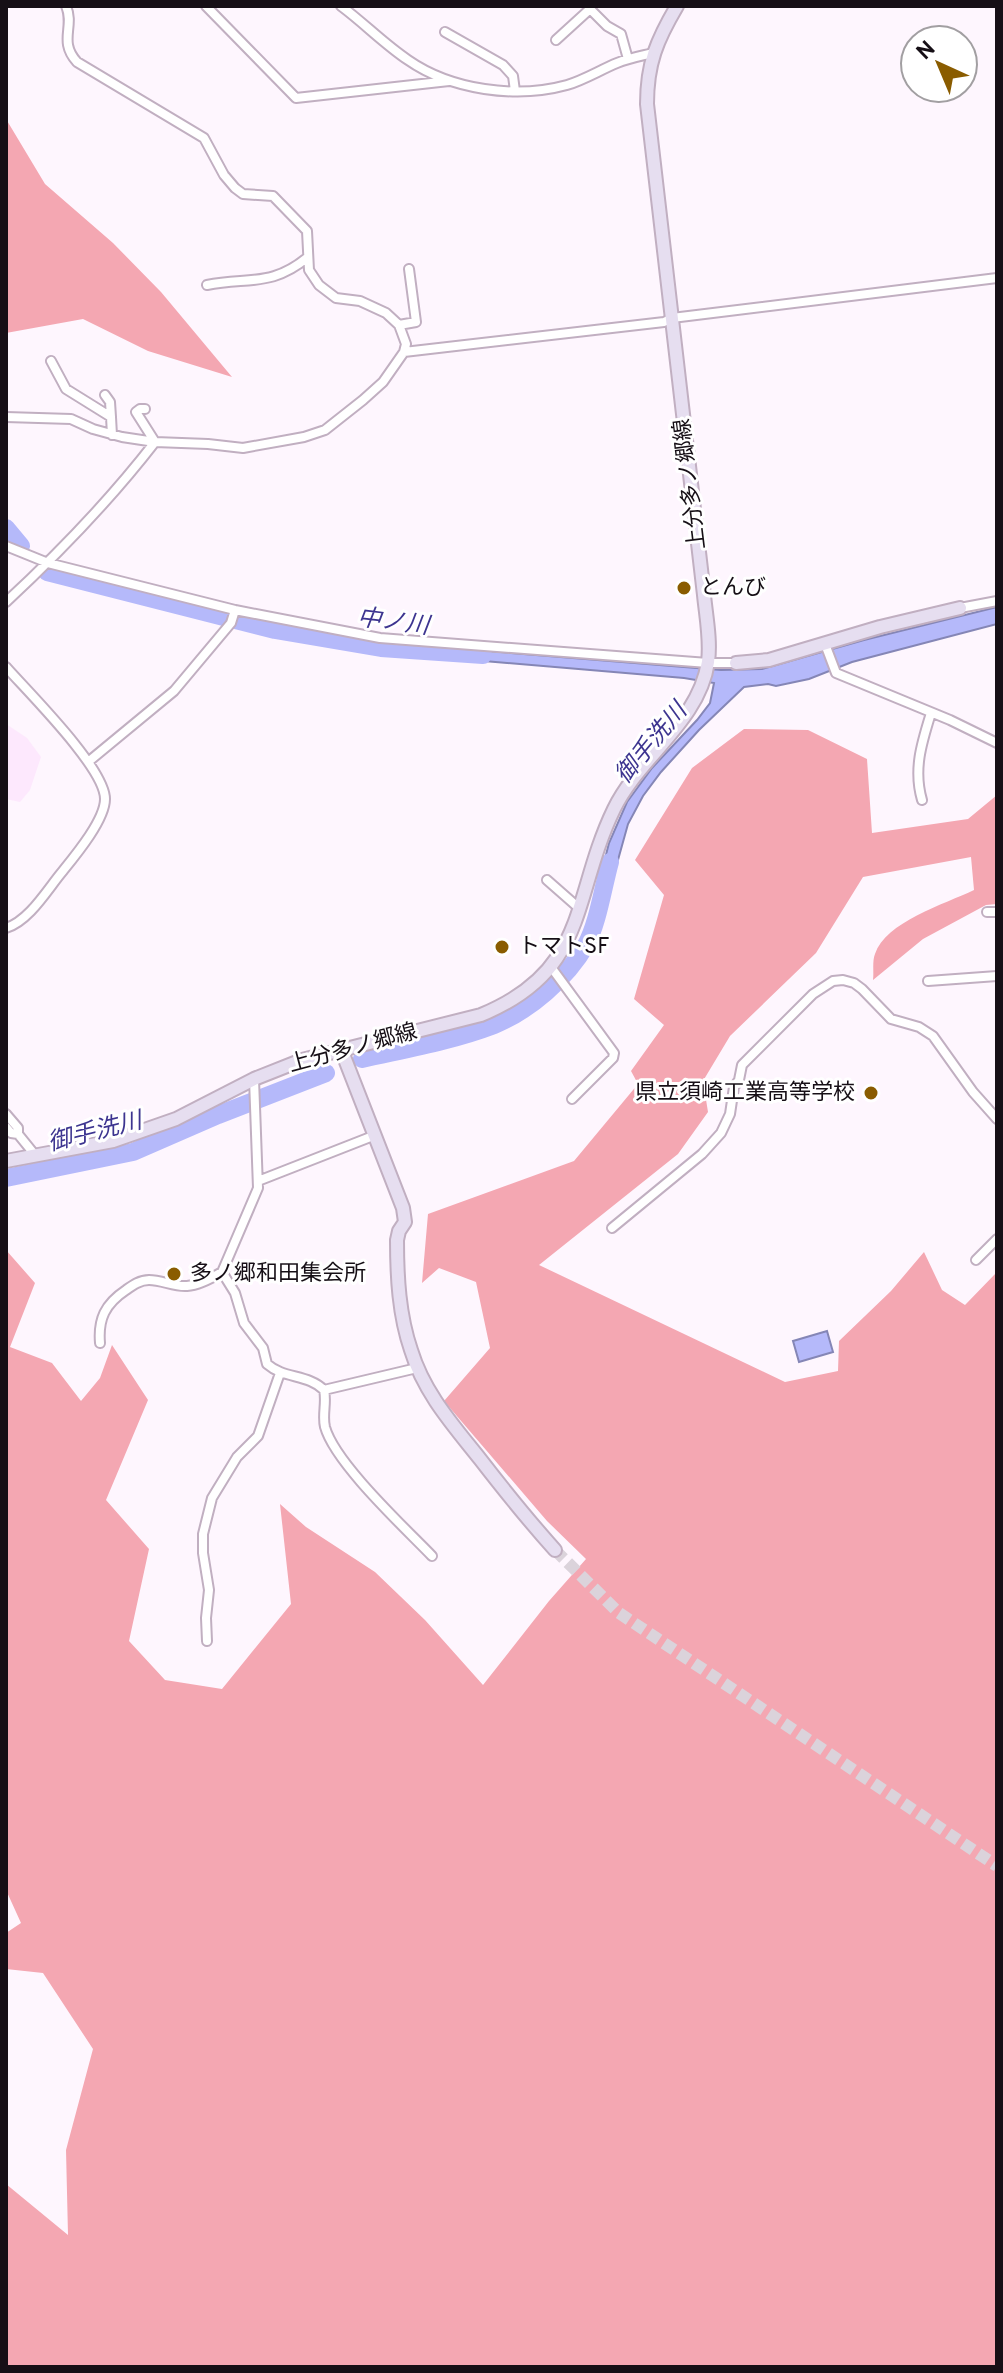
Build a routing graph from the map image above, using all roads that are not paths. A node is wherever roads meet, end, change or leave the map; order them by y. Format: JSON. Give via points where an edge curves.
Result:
{"nodes":[{"id":1,"x":66,"y":6,"type":"edge"},
{"id":2,"x":206,"y":6,"type":"edge"},
{"id":3,"x":341,"y":6,"type":"edge"},
{"id":4,"x":677,"y":6,"type":"edge"},
{"id":5,"x":445,"y":32,"type":"dead end"},
{"id":6,"x":556,"y":40,"type":"dead end"},
{"id":7,"x":653,"y":53,"type":"junction"},
{"id":8,"x":628,"y":59,"type":"junction"},
{"id":9,"x":452,"y":81,"type":"junction"},
{"id":10,"x":515,"y":91,"type":"junction"},
{"id":11,"x":308,"y":257,"type":"junction"},
{"id":12,"x":409,"y":269,"type":"dead end"},
{"id":13,"x":997,"y":278,"type":"edge"},
{"id":14,"x":207,"y":285,"type":"dead end"},
{"id":15,"x":672,"y":318,"type":"junction"},
{"id":16,"x":399,"y":325,"type":"junction"},
{"id":17,"x":404,"y":352,"type":"junction"},
{"id":18,"x":51,"y":361,"type":"dead end"},
{"id":19,"x":105,"y":395,"type":"dead end"},
{"id":20,"x":145,"y":409,"type":"dead end"},
{"id":21,"x":6,"y":417,"type":"edge"},
{"id":22,"x":111,"y":417,"type":"junction"},
{"id":23,"x":112,"y":435,"type":"junction"},
{"id":24,"x":155,"y":442,"type":"junction"},
{"id":25,"x":6,"y":546,"type":"edge"},
{"id":26,"x":48,"y":563,"type":"junction"},
{"id":27,"x":997,"y":601,"type":"edge"},
{"id":28,"x":6,"y":602,"type":"edge"},
{"id":29,"x":960,"y":608,"type":"joint"},
{"id":30,"x":234,"y":616,"type":"junction"},
{"id":31,"x":826,"y":647,"type":"junction"},
{"id":32,"x":736,"y":663,"type":"joint"},
{"id":33,"x":707,"y":666,"type":"junction"},
{"id":34,"x":6,"y":667,"type":"edge"},
{"id":35,"x":931,"y":713,"type":"junction"},
{"id":36,"x":997,"y":743,"type":"edge"},
{"id":37,"x":88,"y":762,"type":"junction"},
{"id":38,"x":922,"y":800,"type":"dead end"},
{"id":39,"x":547,"y":880,"type":"dead end"},
{"id":40,"x":580,"y":909,"type":"junction"},
{"id":41,"x":6,"y":928,"type":"edge"},
{"id":42,"x":553,"y":971,"type":"junction"},
{"id":43,"x":997,"y":976,"type":"edge"},
{"id":44,"x":928,"y":981,"type":"dead end"},
{"id":45,"x":341,"y":1049,"type":"junction"},
{"id":46,"x":254,"y":1085,"type":"junction"},
{"id":47,"x":572,"y":1099,"type":"dead end"},
{"id":48,"x":6,"y":1114,"type":"edge"},
{"id":49,"x":997,"y":1119,"type":"edge"},
{"id":50,"x":6,"y":1127,"type":"edge"},
{"id":51,"x":18,"y":1134,"type":"junction"},
{"id":52,"x":373,"y":1136,"type":"junction"},
{"id":53,"x":35,"y":1155,"type":"junction"},
{"id":54,"x":6,"y":1161,"type":"edge"},
{"id":55,"x":258,"y":1181,"type":"junction"},
{"id":56,"x":612,"y":1228,"type":"dead end"},
{"id":57,"x":997,"y":1239,"type":"edge"},
{"id":58,"x":993,"y":1249,"type":"edge"},
{"id":59,"x":976,"y":1260,"type":"dead end"},
{"id":60,"x":222,"y":1272,"type":"junction"},
{"id":61,"x":100,"y":1343,"type":"dead end"},
{"id":62,"x":417,"y":1368,"type":"junction"},
{"id":63,"x":280,"y":1373,"type":"junction"},
{"id":64,"x":324,"y":1390,"type":"junction"},
{"id":65,"x":555,"y":1550,"type":"tunnel mouth"},
{"id":66,"x":432,"y":1556,"type":"dead end"},
{"id":67,"x":207,"y":1641,"type":"dead end"}],
"edges":[{"from":1,"to":11,"type":"street","via":[[67,46],[77,62],[204,138],[224,175],[243,194],[273,196],[307,231]]},
{"from":2,"to":9,"type":"street","via":[[296,98]]},
{"from":3,"to":9,"type":"street","via":[[409,61]]},
{"from":4,"to":7,"type":"main road","name":"上分多ノ郷線"},
{"from":5,"to":10,"type":"street","via":[[503,65],[513,76]]},
{"from":6,"to":8,"type":"street","via":[[590,9],[621,34]]},
{"from":7,"to":8,"type":"street"},
{"from":7,"to":15,"type":"main road","name":"上分多ノ郷線","via":[[647,104]]},
{"from":8,"to":10,"type":"street","via":[[569,84]]},
{"from":9,"to":10,"type":"street"},
{"from":11,"to":14,"type":"street","via":[[273,278]]},
{"from":11,"to":16,"type":"street","via":[[309,270],[329,294],[372,306]]},
{"from":12,"to":16,"type":"street","via":[[416,322]]},
{"from":13,"to":15,"type":"street"},
{"from":15,"to":17,"type":"street"},
{"from":15,"to":33,"type":"main road","name":"上分多ノ郷線","via":[[704,595]]},
{"from":16,"to":17,"type":"street"},
{"from":17,"to":24,"type":"street","via":[[383,382],[318,433],[243,448]]},
{"from":18,"to":22,"type":"street","via":[[66,389]]},
{"from":19,"to":22,"type":"street"},
{"from":20,"to":24,"type":"street","via":[[136,412]]},
{"from":21,"to":23,"type":"street","via":[[71,419]]},
{"from":22,"to":23,"type":"street"},
{"from":23,"to":24,"type":"street"},
{"from":24,"to":26,"type":"street"},
{"from":25,"to":26,"type":"street"},
{"from":26,"to":28,"type":"street"},
{"from":26,"to":30,"type":"street"},
{"from":27,"to":29,"type":"street"},
{"from":29,"to":31,"type":"main road","via":[[880,627]]},
{"from":30,"to":33,"type":"street","via":[[380,638]]},
{"from":30,"to":37,"type":"street","via":[[174,691]]},
{"from":31,"to":32,"type":"main road"},
{"from":31,"to":35,"type":"street","via":[[836,673]]},
{"from":32,"to":33,"type":"street"},
{"from":33,"to":40,"type":"main road","name":"上分多ノ郷線","via":[[697,695],[677,726],[618,802]]},
{"from":34,"to":37,"type":"street"},
{"from":35,"to":36,"type":"street"},
{"from":35,"to":38,"type":"street","via":[[917,773]]},
{"from":37,"to":41,"type":"street","via":[[105,794],[100,816],[30,911]]},
{"from":39,"to":40,"type":"street"},
{"from":40,"to":42,"type":"main road","name":"上分多ノ郷線"},
{"from":42,"to":45,"type":"main road","name":"上分多ノ郷線","via":[[481,1015]]},
{"from":42,"to":47,"type":"street","via":[[614,1053]]},
{"from":43,"to":44,"type":"street"},
{"from":45,"to":46,"type":"main road","name":"上分多ノ郷線","via":[[302,1060]]},
{"from":45,"to":52,"type":"main road"},
{"from":46,"to":53,"type":"main road","name":"上分多ノ郷線","via":[[134,1135]]},
{"from":46,"to":55,"type":"street"},
{"from":48,"to":51,"type":"street"},
{"from":49,"to":56,"type":"street","via":[[933,1036],[891,1019],[854,983],[833,981],[813,994],[742,1065],[721,1133]]},
{"from":50,"to":51,"type":"street"},
{"from":51,"to":53,"type":"street"},
{"from":52,"to":55,"type":"street"},
{"from":52,"to":62,"type":"main road","via":[[405,1217],[397,1240],[401,1306]]},
{"from":53,"to":54,"type":"main road","name":"上分多ノ郷線"},
{"from":55,"to":60,"type":"street"},
{"from":57,"to":58,"type":"street"},
{"from":58,"to":59,"type":"street"},
{"from":60,"to":61,"type":"street","via":[[186,1286],[148,1280],[133,1285],[105,1308]]},
{"from":60,"to":63,"type":"street","via":[[267,1364]]},
{"from":62,"to":64,"type":"street"},
{"from":62,"to":65,"type":"main road","via":[[448,1419]]},
{"from":63,"to":64,"type":"street","via":[[315,1382]]},
{"from":63,"to":67,"type":"street","via":[[258,1436],[237,1457],[212,1498],[203,1534]]},
{"from":64,"to":66,"type":"street","via":[[325,1426],[336,1449]]}]}
